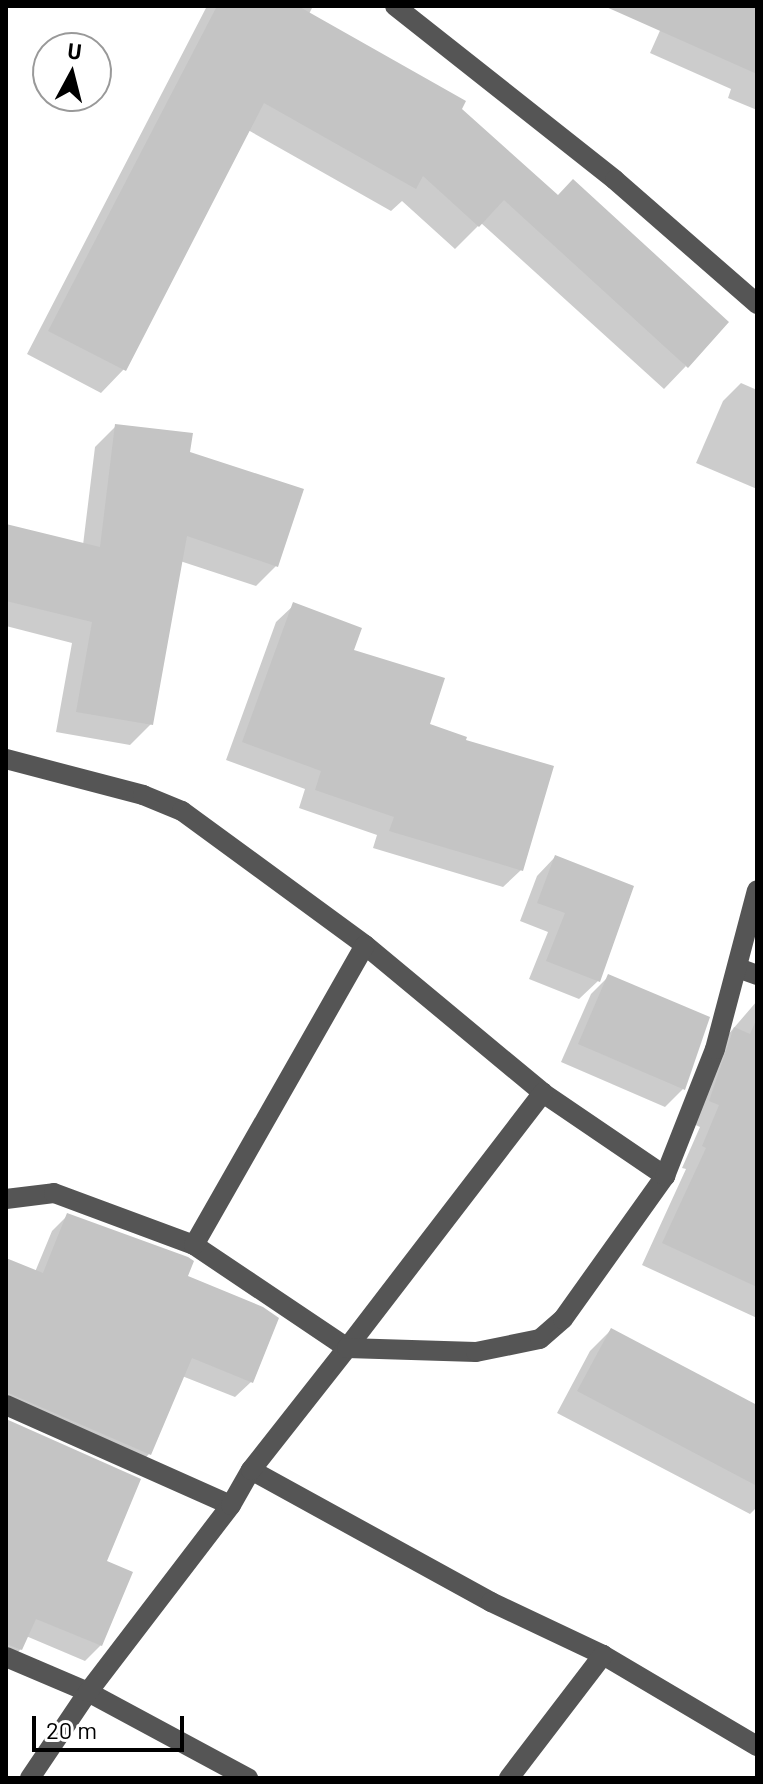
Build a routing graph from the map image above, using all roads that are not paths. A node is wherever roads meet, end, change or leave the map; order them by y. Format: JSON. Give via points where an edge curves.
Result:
{"nodes":[{"id":1,"x":395,"y":6,"type":"edge"},
{"id":2,"x":757,"y":304,"type":"edge"},
{"id":3,"x":6,"y":759,"type":"edge"},
{"id":4,"x":757,"y":890,"type":"edge"},
{"id":5,"x":365,"y":945,"type":"junction"},
{"id":6,"x":748,"y":972,"type":"edge"},
{"id":7,"x":543,"y":1093,"type":"junction"},
{"id":8,"x":665,"y":1176,"type":"junction"},
{"id":9,"x":6,"y":1199,"type":"edge"},
{"id":10,"x":194,"y":1245,"type":"junction"},
{"id":11,"x":347,"y":1348,"type":"junction"},
{"id":12,"x":6,"y":1405,"type":"edge"},
{"id":13,"x":251,"y":1470,"type":"junction"},
{"id":14,"x":231,"y":1505,"type":"junction"},
{"id":15,"x":603,"y":1655,"type":"junction"},
{"id":16,"x":6,"y":1657,"type":"edge"},
{"id":17,"x":88,"y":1692,"type":"junction"},
{"id":18,"x":757,"y":1746,"type":"edge"},
{"id":19,"x":30,"y":1778,"type":"edge"},
{"id":20,"x":248,"y":1778,"type":"edge"},
{"id":21,"x":509,"y":1778,"type":"edge"}],
"edges":[{"from":1,"to":2,"type":"street","via":[[615,180]]},
{"from":3,"to":5,"type":"street","via":[[143,795],[182,811]]},
{"from":4,"to":6,"type":"street"},
{"from":5,"to":7,"type":"street"},
{"from":5,"to":10,"type":"street"},
{"from":6,"to":8,"type":"street"},
{"from":7,"to":8,"type":"street"},
{"from":7,"to":11,"type":"street"},
{"from":8,"to":11,"type":"street","via":[[572,1308],[540,1339],[476,1352]]},
{"from":9,"to":10,"type":"street","via":[[54,1193]]},
{"from":10,"to":11,"type":"street"},
{"from":11,"to":13,"type":"street"},
{"from":12,"to":14,"type":"street"},
{"from":13,"to":14,"type":"street"},
{"from":13,"to":15,"type":"street","via":[[491,1602]]},
{"from":14,"to":17,"type":"street"},
{"from":15,"to":18,"type":"street"},
{"from":15,"to":21,"type":"street"},
{"from":16,"to":17,"type":"street"},
{"from":17,"to":19,"type":"street"},
{"from":17,"to":20,"type":"street"}]}
